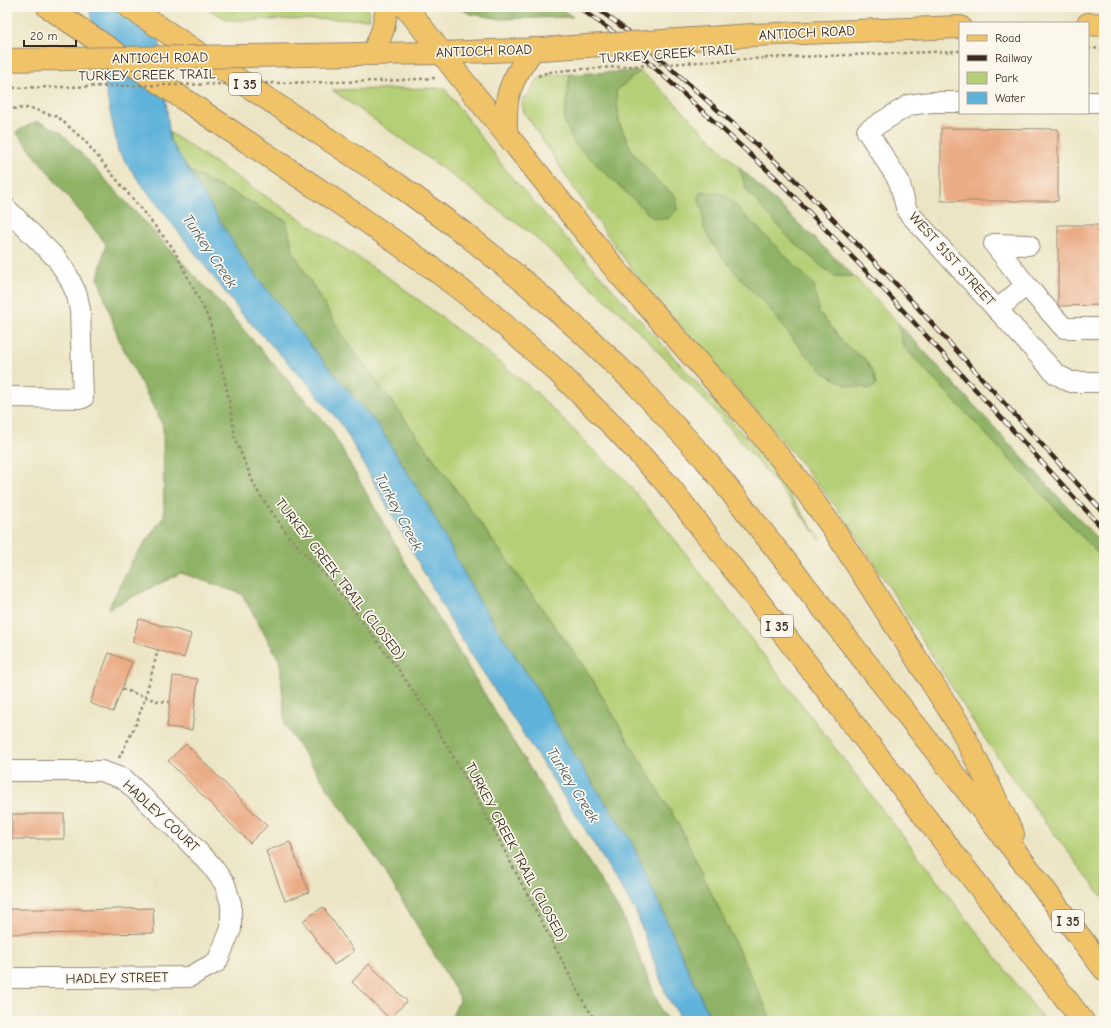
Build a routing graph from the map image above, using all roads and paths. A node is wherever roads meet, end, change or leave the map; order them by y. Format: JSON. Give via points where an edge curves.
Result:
{"nodes":[{"id":1,"x":48,"y":7,"type":"edge"},
{"id":2,"x":129,"y":7,"type":"edge"},
{"id":3,"x":387,"y":7,"type":"edge"},
{"id":4,"x":405,"y":7,"type":"edge"},
{"id":5,"x":1089,"y":24,"type":"edge"},
{"id":6,"x":1104,"y":25,"type":"edge"},
{"id":7,"x":959,"y":26,"type":"edge"},
{"id":8,"x":1089,"y":48,"type":"edge"},
{"id":9,"x":1104,"y":48,"type":"edge"},
{"id":10,"x":537,"y":49,"type":"junction"},
{"id":11,"x":959,"y":52,"type":"edge"},
{"id":12,"x":442,"y":53,"type":"junction"},
{"id":13,"x":368,"y":54,"type":"junction"},
{"id":14,"x":7,"y":60,"type":"edge"},
{"id":15,"x":569,"y":70,"type":"dead end"},
{"id":16,"x":384,"y":81,"type":"dead end"},
{"id":17,"x":7,"y":88,"type":"edge"},
{"id":18,"x":959,"y":102,"type":"edge"},
{"id":19,"x":1089,"y":102,"type":"edge"},
{"id":20,"x":1104,"y":102,"type":"edge"},
{"id":21,"x":7,"y":109,"type":"edge"},
{"id":22,"x":506,"y":133,"type":"junction"},
{"id":23,"x":7,"y":209,"type":"edge"},
{"id":24,"x":1029,"y":245,"type":"dead end"},
{"id":25,"x":1026,"y":285,"type":"junction"},
{"id":26,"x":997,"y":310,"type":"junction"},
{"id":27,"x":1104,"y":328,"type":"edge"},
{"id":28,"x":1104,"y":382,"type":"edge"},
{"id":29,"x":7,"y":397,"type":"edge"},
{"id":30,"x":158,"y":650,"type":"dead end"},
{"id":31,"x":122,"y":689,"type":"dead end"},
{"id":32,"x":145,"y":698,"type":"junction"},
{"id":33,"x":170,"y":702,"type":"dead end"},
{"id":34,"x":7,"y":771,"type":"edge"},
{"id":35,"x":111,"y":775,"type":"junction"},
{"id":36,"x":1032,"y":872,"type":"junction"},
{"id":37,"x":220,"y":958,"type":"joint"},
{"id":38,"x":1104,"y":969,"type":"edge"},
{"id":39,"x":7,"y":978,"type":"edge"},
{"id":40,"x":596,"y":1021,"type":"edge"},
{"id":41,"x":1084,"y":1021,"type":"edge"}],
"edges":[{"from":1,"to":41,"type":"main road","number":"I 35","bridge":true,"via":[[437,271],[486,309],[557,371],[669,486]]},
{"from":2,"to":36,"type":"main road","number":"I 35","bridge":true,"via":[[404,189],[510,269],[587,336],[637,385],[705,459]]},
{"from":3,"to":13,"type":"main road","via":[[384,29]]},
{"from":4,"to":12,"type":"main road"},
{"from":5,"to":6,"type":"main road"},
{"from":7,"to":10,"type":"main road","name":"ANTIOCH ROAD","bridge":true,"via":[[753,35]]},
{"from":8,"to":9,"type":"path"},
{"from":10,"to":12,"type":"main road","name":"ANTIOCH ROAD"},
{"from":10,"to":22,"type":"main road","via":[[517,74],[510,88],[506,108]]},
{"from":11,"to":15,"type":"path","name":"TURKEY CREEK TRAIL","bridge":true,"via":[[765,58]]},
{"from":12,"to":13,"type":"main road","name":"ANTIOCH ROAD"},
{"from":12,"to":22,"type":"main road"},
{"from":13,"to":14,"type":"main road","name":"ANTIOCH ROAD","bridge":true},
{"from":16,"to":17,"type":"path","name":"TURKEY CREEK TRAIL","bridge":true},
{"from":18,"to":26,"type":"street","name":"WEST 51ST STREET","via":[[908,105],[867,131],[899,181],[907,211]]},
{"from":19,"to":20,"type":"street"},
{"from":21,"to":40,"type":"path","name":"TURKEY CREEK TRAIL (CLOSED)","via":[[30,108],[58,117],[84,140],[174,248],[209,320],[224,377],[235,439],[256,489],[290,538],[361,620],[426,710],[486,815],[584,1003]]},
{"from":22,"to":36,"type":"main road","via":[[620,275],[745,415],[795,476],[835,531],[959,725]]},
{"from":23,"to":29,"type":"street","via":[[57,259],[76,294],[80,310],[83,398]]},
{"from":24,"to":25,"type":"street","via":[[994,244]]},
{"from":25,"to":26,"type":"street"},
{"from":25,"to":27,"type":"street","via":[[1064,328]]},
{"from":26,"to":28,"type":"street","name":"WEST 51ST STREET","via":[[1056,374],[1071,382]]},
{"from":30,"to":32,"type":"path"},
{"from":31,"to":32,"type":"path"},
{"from":32,"to":33,"type":"path"},
{"from":32,"to":35,"type":"path","via":[[136,724]]},
{"from":34,"to":35,"type":"street","name":"HADLEY COURT","via":[[101,771]]},
{"from":35,"to":37,"type":"street","name":"HADLEY COURT","via":[[124,779],[211,865],[225,884],[231,904],[231,929]]},
{"from":36,"to":38,"type":"main road","number":"I 35"},
{"from":37,"to":39,"type":"street","name":"HADLEY STREET","via":[[218,962],[189,977]]}]}
